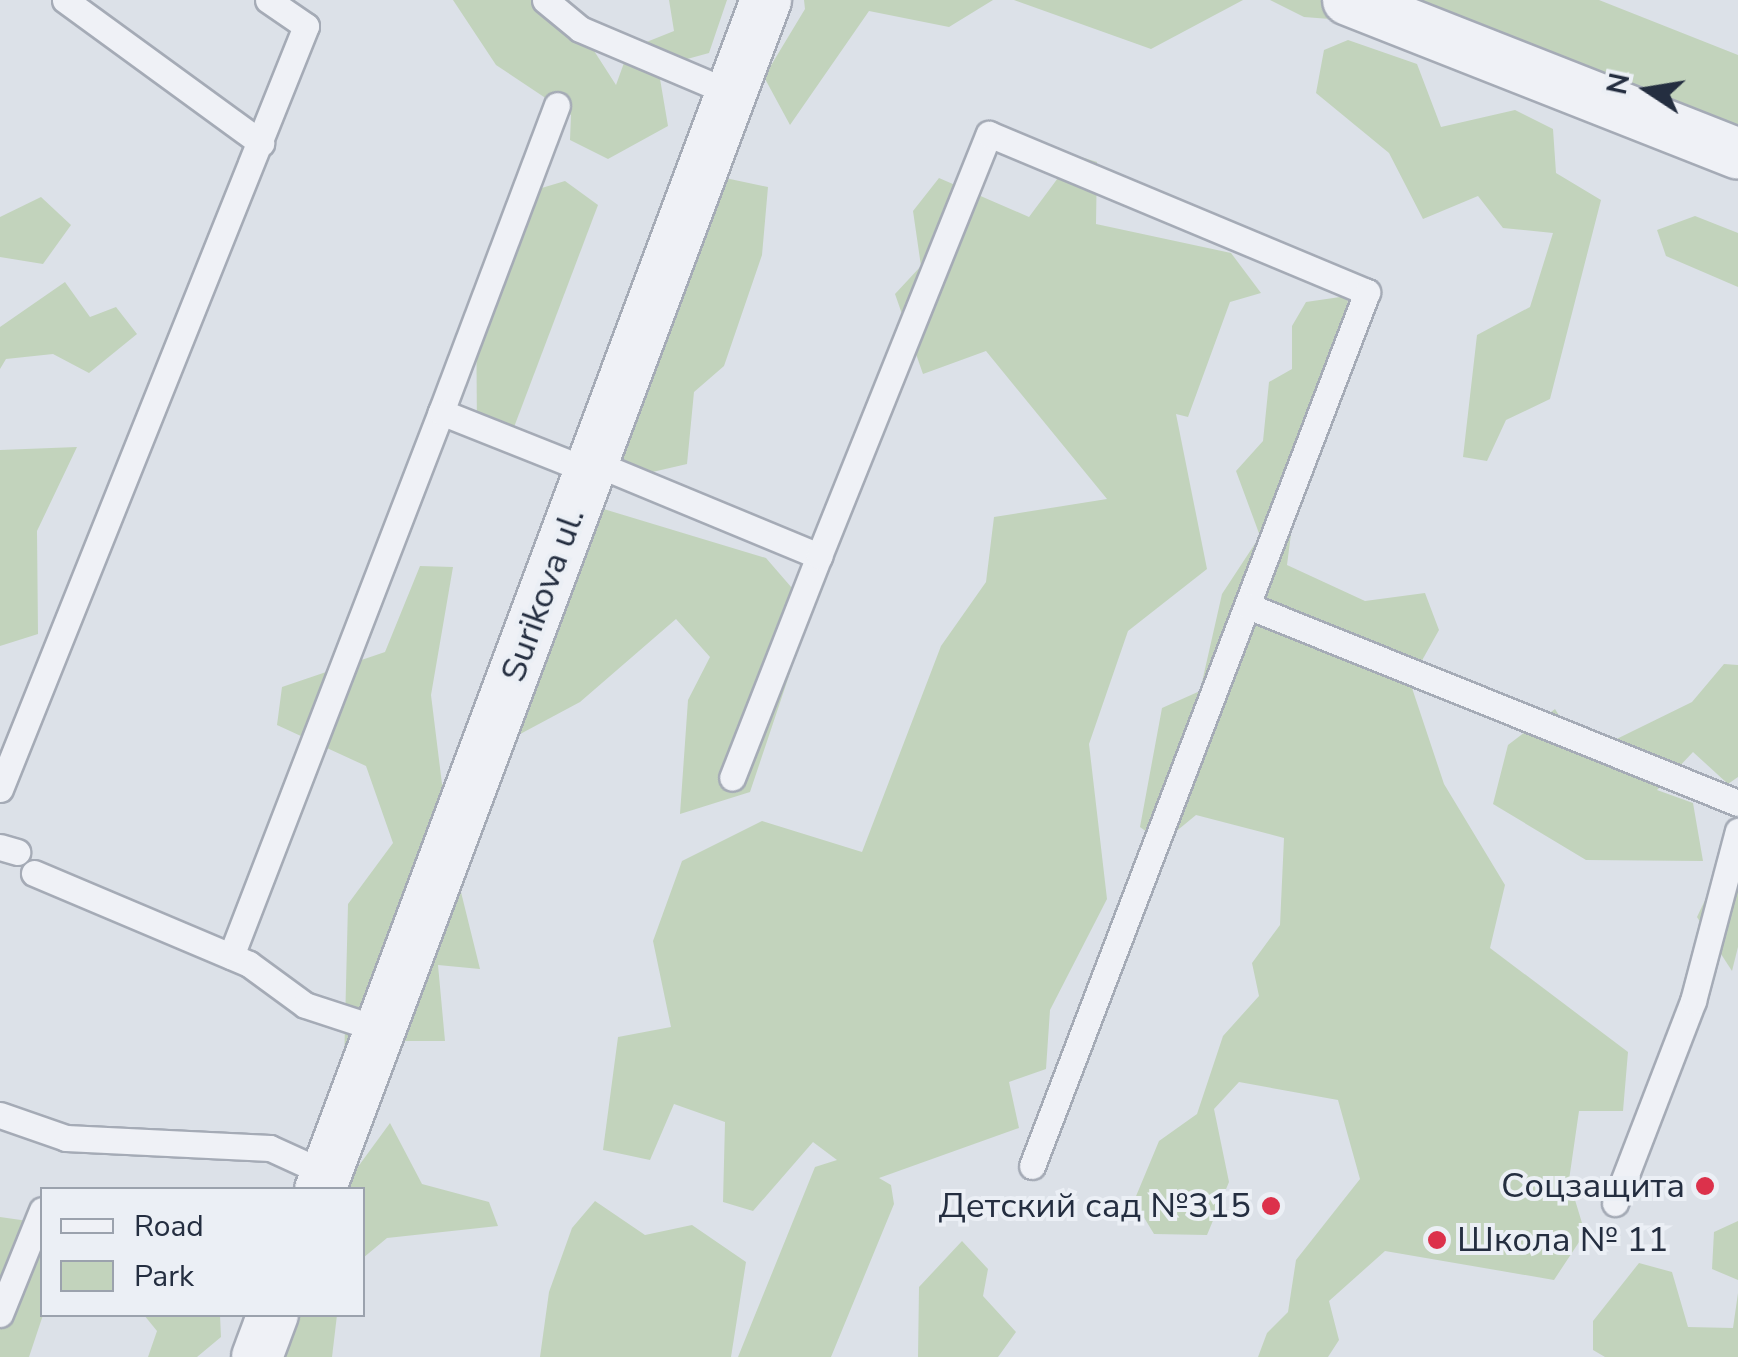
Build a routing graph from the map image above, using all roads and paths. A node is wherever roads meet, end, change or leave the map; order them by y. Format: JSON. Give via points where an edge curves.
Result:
{"nodes":[{"id":1,"x":65,"y":0,"type":"edge"},
{"id":2,"x":268,"y":0,"type":"edge"},
{"id":3,"x":545,"y":0,"type":"edge"},
{"id":4,"x":766,"y":0,"type":"edge"},
{"id":5,"x":1348,"y":0,"type":"edge"},
{"id":6,"x":730,"y":93,"type":"junction"},
{"id":7,"x":556,"y":106,"type":"dead end"},
{"id":8,"x":261,"y":143,"type":"junction"},
{"id":9,"x":1738,"y":154,"type":"edge"},
{"id":10,"x":441,"y":412,"type":"junction"},
{"id":11,"x":590,"y":466,"type":"junction"},
{"id":12,"x":819,"y":556,"type":"junction"},
{"id":13,"x":1248,"y":606,"type":"junction"},
{"id":14,"x":732,"y":778,"type":"dead end"},
{"id":15,"x":0,"y":789,"type":"edge"},
{"id":16,"x":1738,"y":804,"type":"edge"},
{"id":17,"x":1738,"y":831,"type":"edge"},
{"id":18,"x":34,"y":873,"type":"dead end"},
{"id":19,"x":231,"y":956,"type":"junction"},
{"id":20,"x":381,"y":1030,"type":"junction"},
{"id":21,"x":0,"y":1115,"type":"edge"},
{"id":22,"x":1032,"y":1166,"type":"dead end"},
{"id":23,"x":323,"y":1182,"type":"edge"},
{"id":24,"x":1614,"y":1203,"type":"dead end"},
{"id":25,"x":40,"y":1215,"type":"edge"},
{"id":26,"x":0,"y":1314,"type":"edge"},
{"id":27,"x":272,"y":1317,"type":"edge"},
{"id":28,"x":257,"y":1357,"type":"edge"}],
"edges":[{"from":1,"to":8,"type":"lane"},
{"from":2,"to":8,"type":"lane","via":[[306,26]]},
{"from":3,"to":6,"type":"lane","via":[[580,29]]},
{"from":4,"to":6,"type":"street","name":"Surikova ul."},
{"from":5,"to":9,"type":"street"},
{"from":6,"to":11,"type":"street","name":"Surikova ul."},
{"from":7,"to":10,"type":"lane"},
{"from":8,"to":15,"type":"lane"},
{"from":10,"to":11,"type":"lane"},
{"from":10,"to":19,"type":"lane"},
{"from":11,"to":12,"type":"lane"},
{"from":11,"to":20,"type":"street","name":"Surikova ul."},
{"from":12,"to":13,"type":"lane","via":[[989,134],[1368,292]]},
{"from":12,"to":14,"type":"lane"},
{"from":13,"to":16,"type":"lane"},
{"from":13,"to":22,"type":"lane"},
{"from":17,"to":24,"type":"lane","via":[[1692,1001]]},
{"from":18,"to":19,"type":"lane"},
{"from":19,"to":20,"type":"lane","via":[[304,1004]]},
{"from":20,"to":23,"type":"street","name":"Surikova ul."},
{"from":21,"to":23,"type":"lane","via":[[66,1138],[270,1148]]},
{"from":25,"to":26,"type":"lane"},
{"from":27,"to":28,"type":"street"}]}
